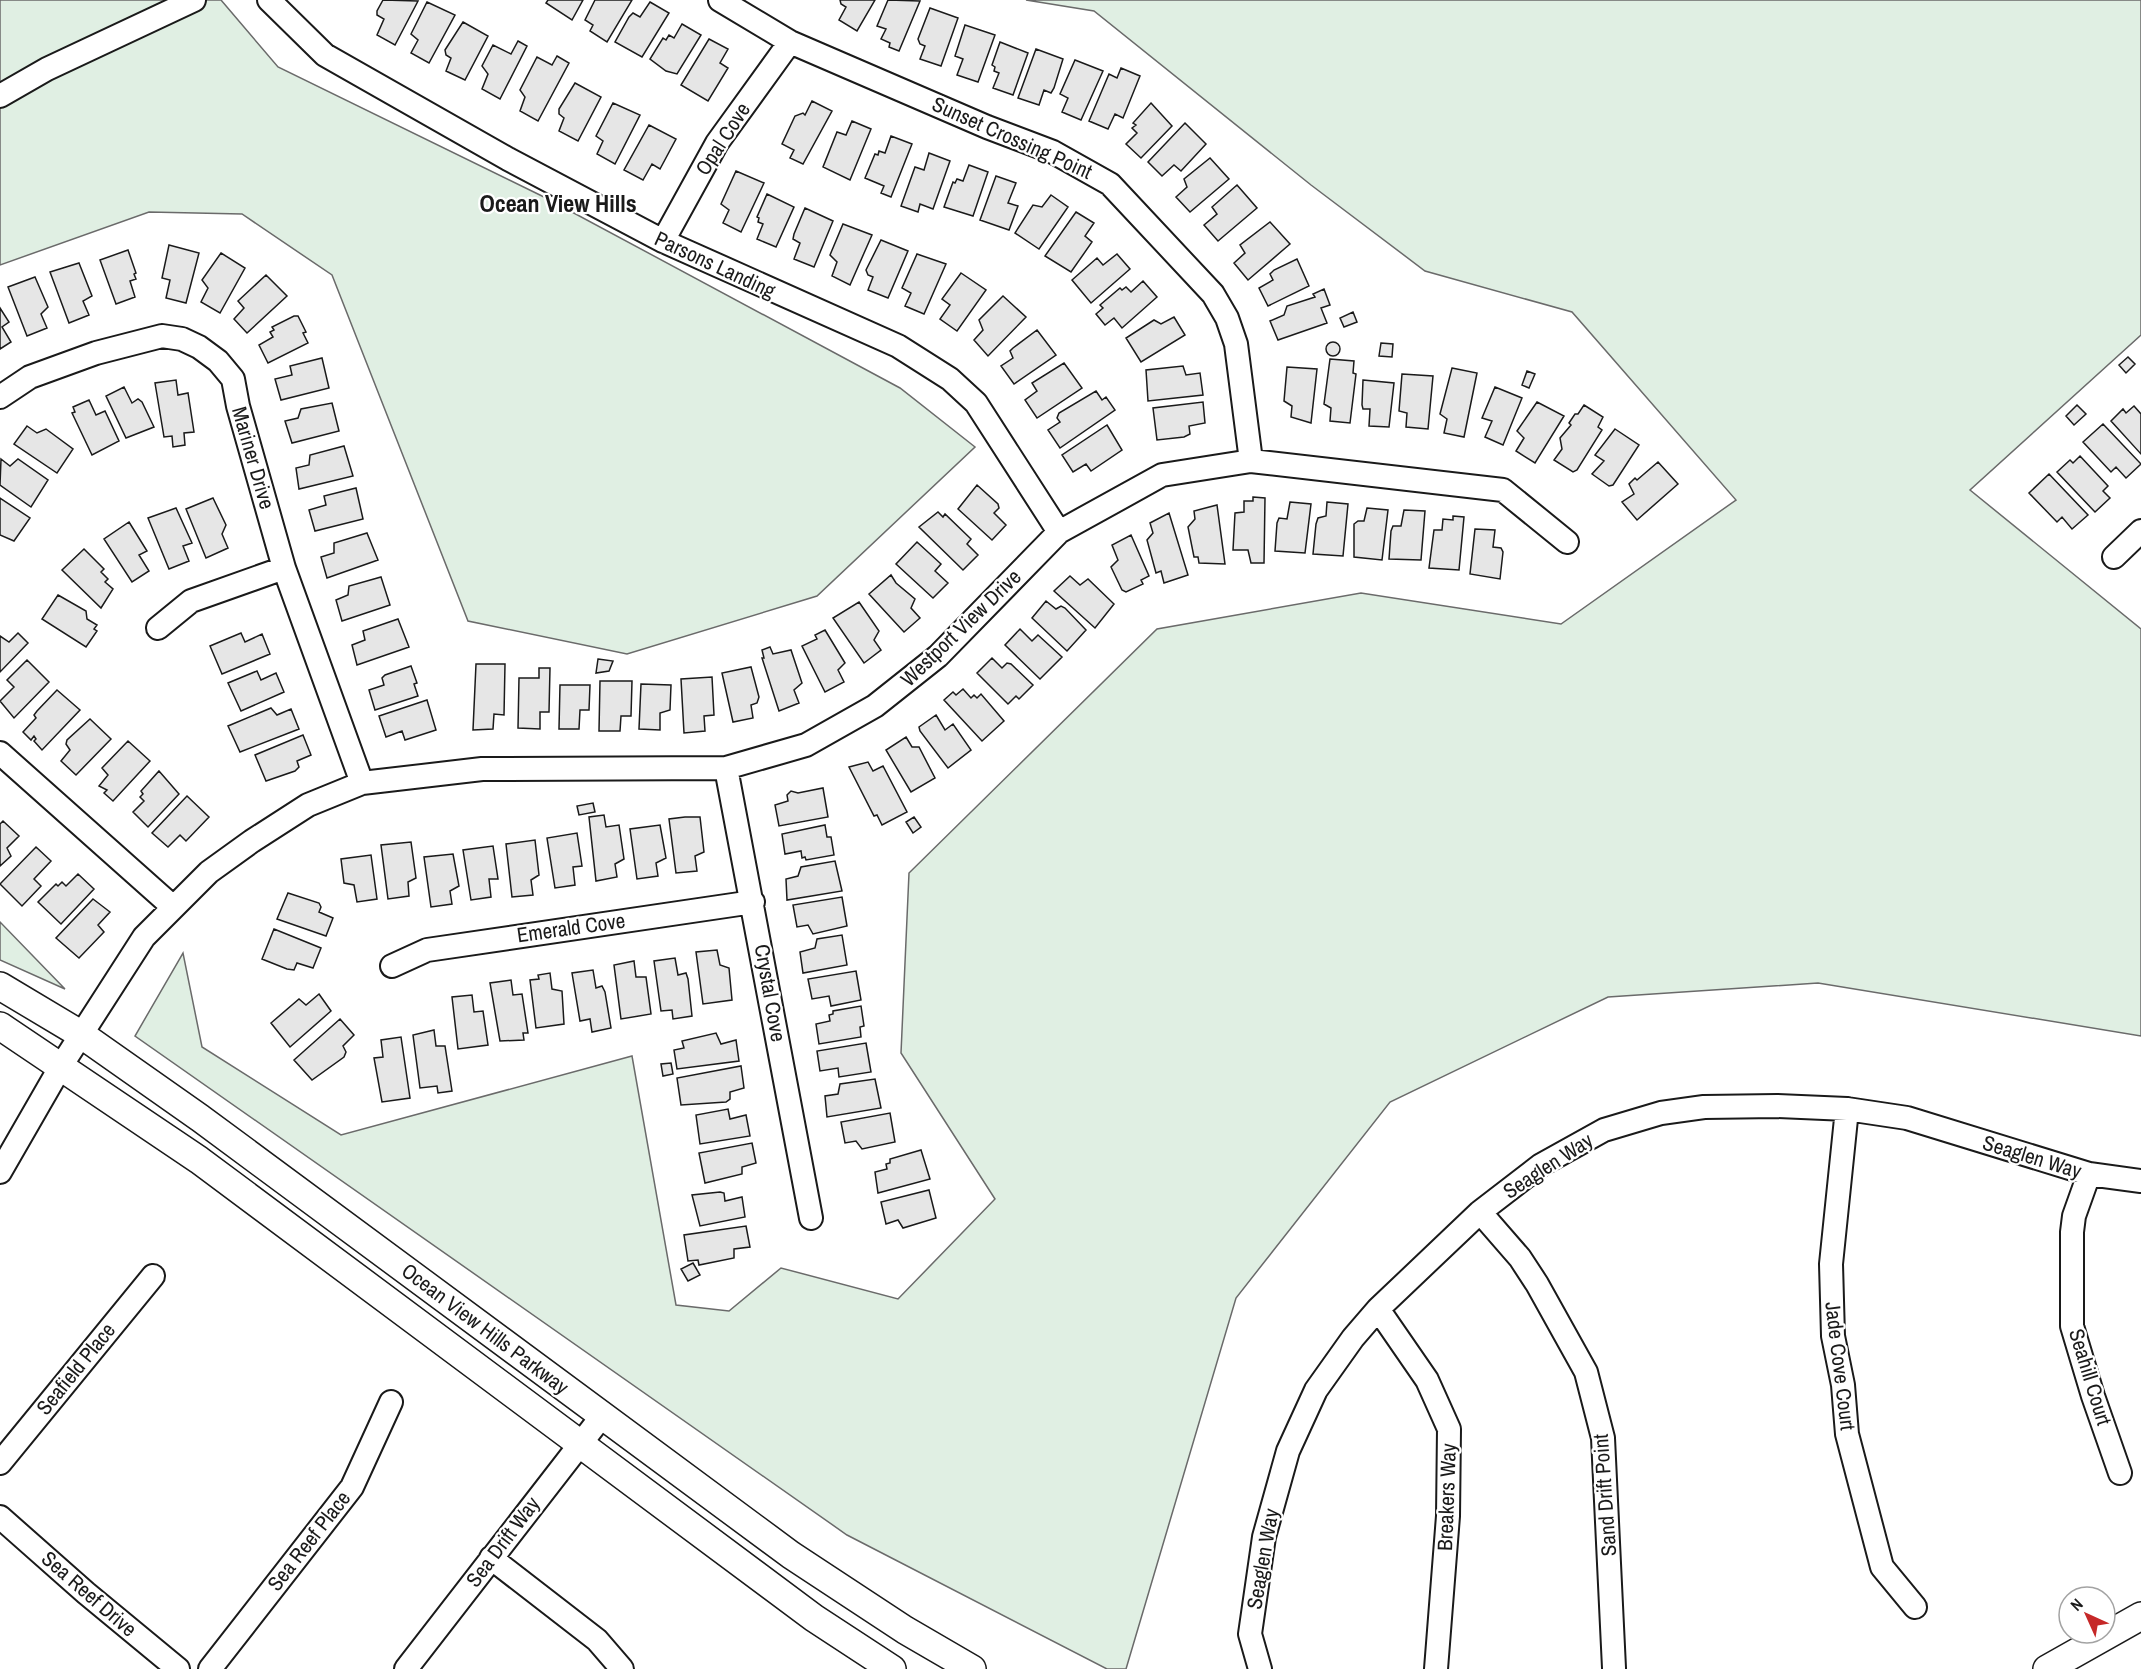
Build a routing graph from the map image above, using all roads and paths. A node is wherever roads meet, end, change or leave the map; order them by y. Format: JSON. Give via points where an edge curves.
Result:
{"nodes":[{"id":1,"x":194,"y":0,"type":"edge"},
{"id":2,"x":268,"y":0,"type":"edge"},
{"id":3,"x":720,"y":0,"type":"edge"},
{"id":4,"x":790,"y":42,"type":"junction"},
{"id":5,"x":0,"y":96,"type":"edge"},
{"id":6,"x":663,"y":241,"type":"junction"},
{"id":7,"x":0,"y":398,"type":"edge"},
{"id":8,"x":1251,"y":461,"type":"junction"},
{"id":9,"x":2141,"y":531,"type":"edge"},
{"id":10,"x":1059,"y":532,"type":"junction"},
{"id":11,"x":1567,"y":542,"type":"dead end"},
{"id":12,"x":2114,"y":557,"type":"dead end"},
{"id":13,"x":284,"y":568,"type":"junction"},
{"id":14,"x":158,"y":628,"type":"dead end"},
{"id":15,"x":0,"y":753,"type":"edge"},
{"id":16,"x":726,"y":768,"type":"junction"},
{"id":17,"x":362,"y":783,"type":"junction"},
{"id":18,"x":753,"y":902,"type":"junction"},
{"id":19,"x":173,"y":907,"type":"junction"},
{"id":20,"x":392,"y":966,"type":"dead end"},
{"id":21,"x":0,"y":986,"type":"edge"},
{"id":22,"x":0,"y":1026,"type":"edge"},
{"id":23,"x":72,"y":1049,"type":"junction"},
{"id":24,"x":1847,"y":1110,"type":"junction"},
{"id":25,"x":0,"y":1172,"type":"edge"},
{"id":26,"x":2089,"y":1174,"type":"junction"},
{"id":27,"x":2141,"y":1181,"type":"edge"},
{"id":28,"x":1480,"y":1212,"type":"junction"},
{"id":29,"x":811,"y":1218,"type":"dead end"},
{"id":30,"x":153,"y":1276,"type":"dead end"},
{"id":31,"x":1378,"y":1309,"type":"junction"},
{"id":32,"x":391,"y":1402,"type":"dead end"},
{"id":33,"x":602,"y":1416,"type":"junction"},
{"id":34,"x":579,"y":1443,"type":"junction"},
{"id":35,"x":0,"y":1463,"type":"edge"},
{"id":36,"x":2120,"y":1473,"type":"dead end"},
{"id":37,"x":0,"y":1517,"type":"edge"},
{"id":38,"x":491,"y":1558,"type":"junction"},
{"id":39,"x":1916,"y":1607,"type":"dead end"},
{"id":40,"x":2141,"y":1616,"type":"edge"},
{"id":41,"x":1614,"y":1668,"type":"edge"},
{"id":42,"x":178,"y":1669,"type":"edge"},
{"id":43,"x":210,"y":1669,"type":"edge"},
{"id":44,"x":406,"y":1669,"type":"edge"},
{"id":45,"x":622,"y":1669,"type":"edge"},
{"id":46,"x":892,"y":1669,"type":"edge"},
{"id":47,"x":972,"y":1669,"type":"edge"},
{"id":48,"x":1260,"y":1669,"type":"edge"},
{"id":49,"x":1436,"y":1669,"type":"edge"},
{"id":50,"x":2047,"y":1669,"type":"edge"}],
"edges":[{"from":1,"to":5,"type":"street","via":[[47,69]]},
{"from":2,"to":6,"type":"street","name":"Parsons Landing","via":[[325,55]]},
{"from":3,"to":4,"type":"street","name":"Sunset Crossing Point"},
{"from":4,"to":6,"type":"street","name":"Opal Cove","via":[[717,142]]},
{"from":4,"to":8,"type":"street","name":"Sunset Crossing Point","via":[[1053,152],[1110,184],[1213,294],[1227,318],[1236,344]]},
{"from":6,"to":10,"type":"street","name":"Parsons Landing","via":[[898,346],[950,380],[976,403]]},
{"from":7,"to":13,"type":"street","name":"Mariner Drive","via":[[30,377],[137,342],[162,336],[199,347],[233,379]]},
{"from":8,"to":10,"type":"street","name":"Westport View Drive","via":[[1162,475]]},
{"from":8,"to":11,"type":"street","name":"Westport View Drive","via":[[1503,490]]},
{"from":9,"to":12,"type":"street"},
{"from":10,"to":16,"type":"street","name":"Westport View Drive","via":[[957,638],[893,693],[806,745]]},
{"from":13,"to":14,"type":"street","via":[[191,601]]},
{"from":13,"to":17,"type":"street","name":"Mariner Drive"},
{"from":15,"to":19,"type":"street"},
{"from":16,"to":17,"type":"street","name":"Westport View Drive","via":[[482,769]]},
{"from":16,"to":18,"type":"street","name":"Crystal Cove"},
{"from":17,"to":19,"type":"street","name":"Westport View Drive","via":[[308,806],[252,841],[209,872]]},
{"from":18,"to":20,"type":"street","name":"Emerald Cove","via":[[428,950]]},
{"from":18,"to":29,"type":"street","name":"Crystal Cove"},
{"from":19,"to":23,"type":"street","name":"Westport View Drive","via":[[144,937]]},
{"from":21,"to":23,"type":"main road","name":"Ocean View Hills Parkway"},
{"from":22,"to":23,"type":"main road","name":"Ocean View Hills Parkway"},
{"from":23,"to":25,"type":"street","name":"Westport View Drive"},
{"from":23,"to":33,"type":"main road","name":"Ocean View Hills Parkway","via":[[200,1118]]},
{"from":23,"to":34,"type":"main road","name":"Ocean View Hills Parkway","via":[[199,1160]]},
{"from":24,"to":26,"type":"street","name":"Seaglen Way","via":[[1916,1120]]},
{"from":24,"to":28,"type":"street","name":"Seaglen Way","via":[[1722,1105],[1661,1113],[1604,1130],[1541,1165]]},
{"from":24,"to":39,"type":"street","name":"Jade Cove Court","via":[[1831,1264],[1833,1336],[1847,1434],[1882,1567]]},
{"from":26,"to":27,"type":"street","name":"Seaglen Way"},
{"from":26,"to":36,"type":"street","name":"Seahill Court","via":[[2072,1232],[2072,1326]]},
{"from":28,"to":31,"type":"street","name":"Seaglen Way"},
{"from":28,"to":41,"type":"street","name":"Sand Drift Point","via":[[1538,1284],[1586,1372],[1604,1438]]},
{"from":30,"to":35,"type":"street","name":"Seafield Place"},
{"from":31,"to":48,"type":"street","name":"Seaglen Way","via":[[1316,1390],[1288,1451],[1264,1537],[1250,1634]]},
{"from":31,"to":49,"type":"street","name":"Breakers Way","via":[[1427,1380],[1449,1429],[1448,1516]]},
{"from":32,"to":43,"type":"street","name":"Sea Reef Place","via":[[352,1487]]},
{"from":33,"to":34,"type":"street","name":"Sea Drift Way"},
{"from":33,"to":47,"type":"main road","name":"Ocean View Hills Parkway","via":[[791,1555]]},
{"from":34,"to":38,"type":"street","name":"Sea Drift Way"},
{"from":34,"to":46,"type":"main road","name":"Ocean View Hills Parkway","via":[[814,1618]]},
{"from":37,"to":42,"type":"street","name":"Sea Reef Drive"},
{"from":38,"to":44,"type":"street","name":"Sea Drift Way"},
{"from":38,"to":45,"type":"street","via":[[597,1640]]},
{"from":40,"to":50,"type":"main road"}]}
